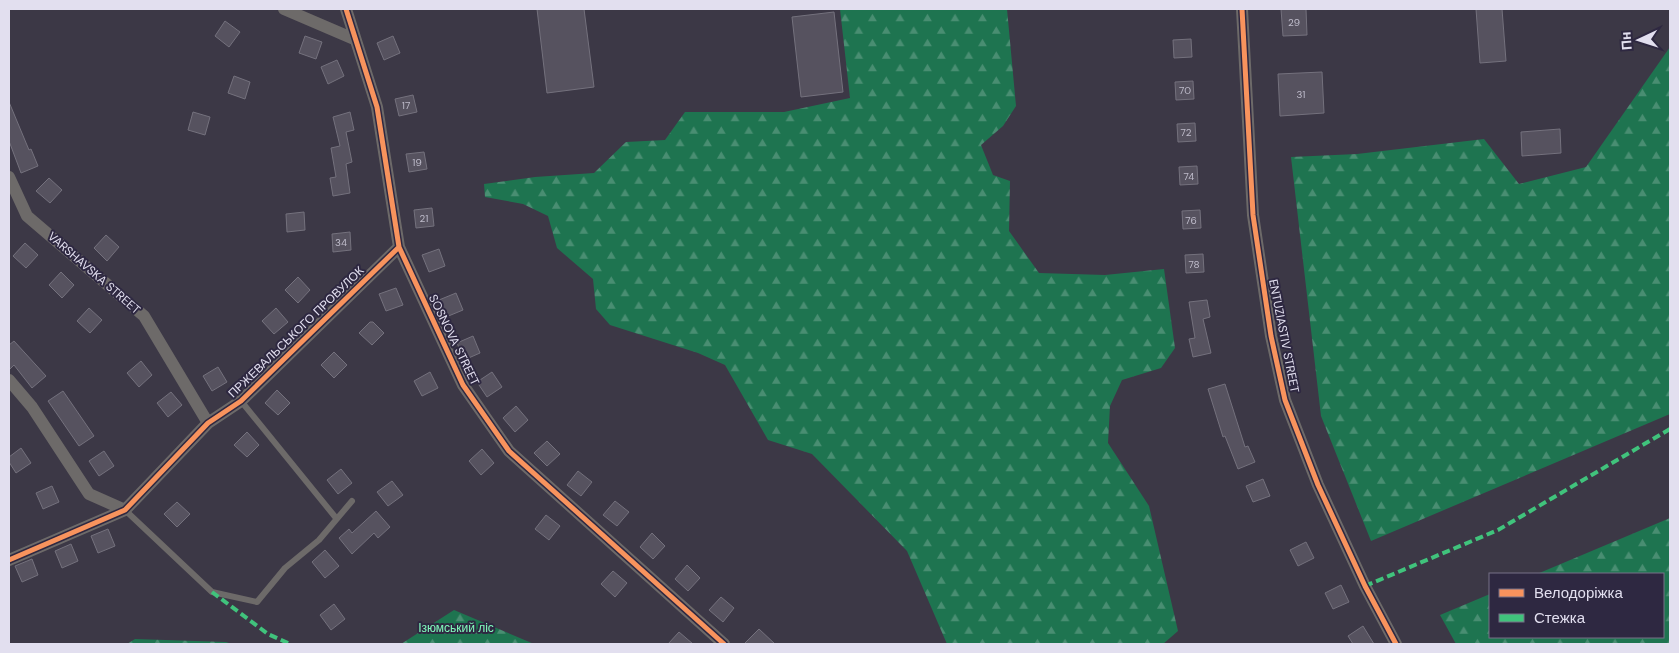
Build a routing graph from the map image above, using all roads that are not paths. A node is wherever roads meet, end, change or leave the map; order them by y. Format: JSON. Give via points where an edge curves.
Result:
{"nodes":[{"id":1,"x":284,"y":9,"type":"edge"},
{"id":2,"x":346,"y":9,"type":"edge"},
{"id":3,"x":1242,"y":9,"type":"edge"},
{"id":4,"x":354,"y":39,"type":"junction"},
{"id":5,"x":9,"y":177,"type":"edge"},
{"id":6,"x":398,"y":247,"type":"junction"},
{"id":7,"x":9,"y":380,"type":"edge"},
{"id":8,"x":242,"y":402,"type":"junction"},
{"id":9,"x":208,"y":424,"type":"junction"},
{"id":10,"x":352,"y":501,"type":"dead end"},
{"id":11,"x":125,"y":510,"type":"junction"},
{"id":12,"x":336,"y":518,"type":"junction"},
{"id":13,"x":9,"y":560,"type":"edge"},
{"id":14,"x":724,"y":644,"type":"edge"},
{"id":15,"x":1396,"y":644,"type":"edge"}],
"edges":[{"from":1,"to":4,"type":"street"},
{"from":2,"to":4,"type":"street","name":"SOSNOVA STREET"},
{"from":3,"to":15,"type":"street","name":"ENTUZIASTIV STREET","via":[[1252,215],[1271,336],[1285,400],[1318,485]]},
{"from":4,"to":6,"type":"street","name":"SOSNOVA STREET","via":[[377,107]]},
{"from":5,"to":9,"type":"street","name":"VARSHAVSKA STREET","via":[[27,216],[144,316]]},
{"from":6,"to":8,"type":"street","name":"ПРЖЕВАЛЬСЬКОГО ПРОВУЛОК"},
{"from":6,"to":14,"type":"street","name":"SOSNOVA STREET","via":[[463,385],[509,451]]},
{"from":7,"to":11,"type":"street","via":[[32,407],[89,494]]},
{"from":8,"to":9,"type":"street","name":"ПРЖЕВАЛЬСЬКОГО ПРОВУЛОК"},
{"from":8,"to":12,"type":"lane"},
{"from":9,"to":11,"type":"street","name":"ПРЖЕВАЛЬСЬКОГО ПРОВУЛОК"},
{"from":10,"to":12,"type":"lane"},
{"from":11,"to":12,"type":"lane","via":[[212,592],[256,602],[285,568],[319,540]]},
{"from":11,"to":13,"type":"street","name":"ПРЖЕВАЛЬСЬКОГО ПРОВУЛОК"}]}
